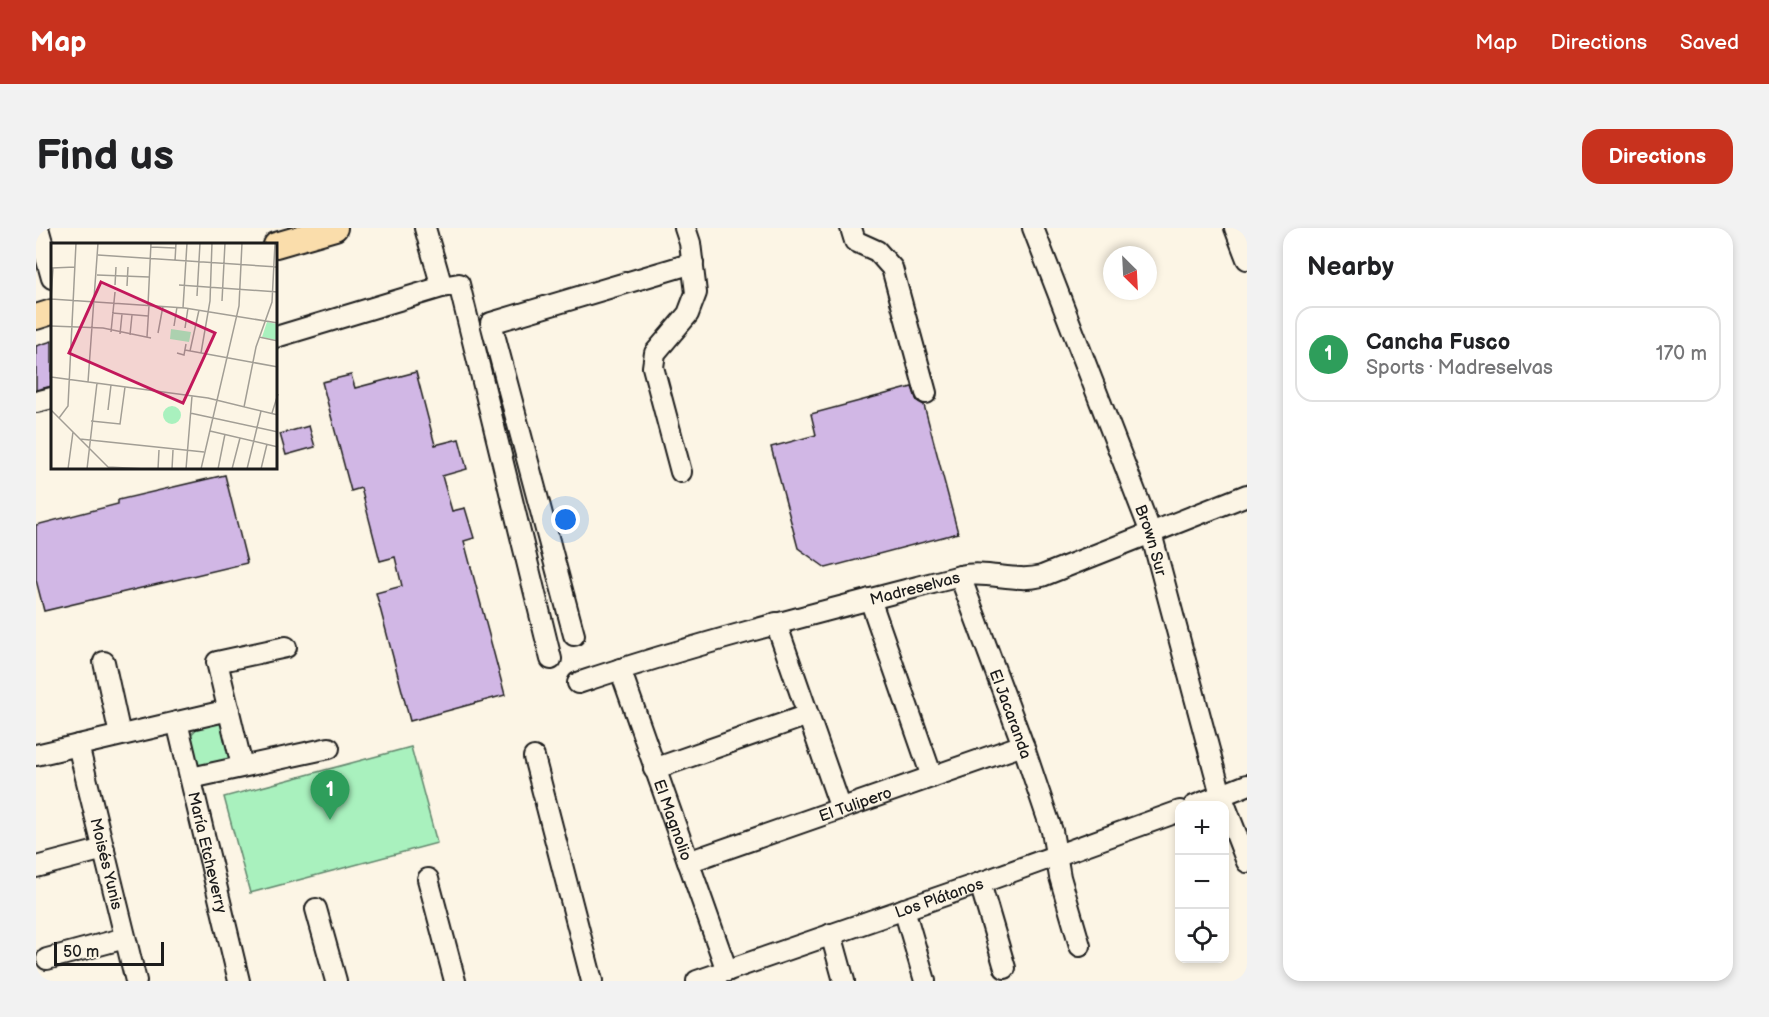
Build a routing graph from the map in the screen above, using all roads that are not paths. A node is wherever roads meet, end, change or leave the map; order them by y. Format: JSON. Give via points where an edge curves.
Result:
{"nodes":[{"id":1,"x":38,"y":228,"type":"edge"},
{"id":2,"x":335,"y":228,"type":"edge"},
{"id":3,"x":426,"y":228,"type":"edge"},
{"id":4,"x":685,"y":228,"type":"edge"},
{"id":5,"x":851,"y":228,"type":"edge"},
{"id":6,"x":1033,"y":228,"type":"edge"},
{"id":7,"x":1235,"y":228,"type":"edge"},
{"id":8,"x":278,"y":244,"type":"edge"},
{"id":9,"x":1247,"y":259,"type":"edge"},
{"id":10,"x":693,"y":263,"type":"junction"},
{"id":11,"x":51,"y":274,"type":"edge"},
{"id":12,"x":442,"y":287,"type":"junction"},
{"id":13,"x":51,"y":312,"type":"edge"},
{"id":14,"x":36,"y":317,"type":"edge"},
{"id":15,"x":278,"y":336,"type":"edge"},
{"id":16,"x":926,"y":393,"type":"dead end"},
{"id":17,"x":51,"y":398,"type":"edge"},
{"id":18,"x":36,"y":402,"type":"edge"},
{"id":19,"x":681,"y":472,"type":"dead end"},
{"id":20,"x":1247,"y":495,"type":"edge"},
{"id":21,"x":1152,"y":533,"type":"junction"},
{"id":22,"x":960,"y":576,"type":"junction"},
{"id":23,"x":870,"y":599,"type":"junction"},
{"id":24,"x":776,"y":623,"type":"junction"},
{"id":25,"x":574,"y":635,"type":"dead end"},
{"id":26,"x":286,"y":646,"type":"dead end"},
{"id":27,"x":551,"y":659,"type":"dead end"},
{"id":28,"x":104,"y":662,"type":"dead end"},
{"id":29,"x":620,"y":669,"type":"junction"},
{"id":30,"x":578,"y":683,"type":"dead end"},
{"id":31,"x":229,"y":710,"type":"junction"},
{"id":32,"x":808,"y":715,"type":"junction"},
{"id":33,"x":177,"y":722,"type":"junction"},
{"id":34,"x":120,"y":735,"type":"junction"},
{"id":35,"x":78,"y":745,"type":"junction"},
{"id":36,"x":1023,"y":745,"type":"junction"},
{"id":37,"x":330,"y":748,"type":"dead end"},
{"id":38,"x":36,"y":755,"type":"edge"},
{"id":39,"x":534,"y":757,"type":"dead end"},
{"id":40,"x":242,"y":766,"type":"junction"},
{"id":41,"x":654,"y":769,"type":"junction"},
{"id":42,"x":932,"y":777,"type":"junction"},
{"id":43,"x":191,"y":778,"type":"junction"},
{"id":44,"x":1247,"y":785,"type":"edge"},
{"id":45,"x":1221,"y":795,"type":"junction"},
{"id":46,"x":1206,"y":801,"type":"edge"},
{"id":47,"x":841,"y":809,"type":"junction"},
{"id":48,"x":1175,"y":812,"type":"edge"},
{"id":49,"x":104,"y":849,"type":"junction"},
{"id":50,"x":1057,"y":855,"type":"junction"},
{"id":51,"x":688,"y":862,"type":"junction"},
{"id":52,"x":1247,"y":862,"type":"edge"},
{"id":53,"x":36,"y":867,"type":"edge"},
{"id":54,"x":428,"y":879,"type":"dead end"},
{"id":55,"x":980,"y":883,"type":"junction"},
{"id":56,"x":316,"y":909,"type":"dead end"},
{"id":57,"x":904,"y":909,"type":"junction"},
{"id":58,"x":831,"y":934,"type":"junction"},
{"id":59,"x":126,"y":938,"type":"junction"},
{"id":60,"x":1080,"y":946,"type":"dead end"},
{"id":61,"x":47,"y":959,"type":"dead end"},
{"id":62,"x":1005,"y":968,"type":"dead end"},
{"id":63,"x":737,"y":972,"type":"edge"},
{"id":64,"x":136,"y":981,"type":"edge"},
{"id":65,"x":239,"y":981,"type":"edge"},
{"id":66,"x":336,"y":981,"type":"edge"},
{"id":67,"x":455,"y":981,"type":"edge"},
{"id":68,"x":592,"y":981,"type":"edge"},
{"id":69,"x":697,"y":981,"type":"edge"},
{"id":70,"x":844,"y":981,"type":"edge"},
{"id":71,"x":925,"y":981,"type":"edge"}],
"edges":[{"from":1,"to":11,"type":"street"},
{"from":2,"to":8,"type":"main road"},
{"from":3,"to":12,"type":"street"},
{"from":4,"to":10,"type":"street"},
{"from":5,"to":16,"type":"street","via":[[855,241],[877,251],[892,268]]},
{"from":6,"to":21,"type":"street","name":"Brown Sur"},
{"from":7,"to":9,"type":"street"},
{"from":10,"to":19,"type":"street","via":[[696,293],[688,314],[655,353],[653,367]]},
{"from":10,"to":25,"type":"street","via":[[491,323]]},
{"from":12,"to":15,"type":"street"},
{"from":12,"to":27,"type":"street","via":[[459,284]]},
{"from":13,"to":14,"type":"main road"},
{"from":17,"to":18,"type":"street"},
{"from":20,"to":21,"type":"street","name":"Madreselvas"},
{"from":21,"to":22,"type":"street","name":"Madreselvas","via":[[1035,578],[982,573]]},
{"from":21,"to":45,"type":"street","name":"Brown Sur"},
{"from":22,"to":23,"type":"street","name":"Madreselvas"},
{"from":22,"to":36,"type":"street","name":"El Jacaranda"},
{"from":23,"to":24,"type":"street","name":"Madreselvas"},
{"from":23,"to":42,"type":"street"},
{"from":24,"to":29,"type":"street","name":"Madreselvas"},
{"from":24,"to":32,"type":"street"},
{"from":26,"to":31,"type":"street","via":[[217,662]]},
{"from":28,"to":34,"type":"street"},
{"from":29,"to":30,"type":"street","name":"Madreselvas"},
{"from":29,"to":41,"type":"street","name":"El Magnolio"},
{"from":31,"to":33,"type":"street"},
{"from":31,"to":40,"type":"street"},
{"from":32,"to":41,"type":"street"},
{"from":32,"to":47,"type":"street"},
{"from":33,"to":34,"type":"street"},
{"from":33,"to":43,"type":"street","name":"María Etcheverry"},
{"from":34,"to":35,"type":"street"},
{"from":35,"to":38,"type":"street"},
{"from":35,"to":49,"type":"street","name":"Moisés Yunis"},
{"from":36,"to":42,"type":"street","name":"El Tulipero"},
{"from":36,"to":50,"type":"street","name":"El Jacaranda"},
{"from":37,"to":40,"type":"street"},
{"from":39,"to":68,"type":"street"},
{"from":40,"to":43,"type":"street"},
{"from":41,"to":51,"type":"street","name":"El Magnolio"},
{"from":42,"to":47,"type":"street","name":"El Tulipero"},
{"from":43,"to":65,"type":"street","name":"María Etcheverry"},
{"from":44,"to":45,"type":"street"},
{"from":45,"to":46,"type":"street"},
{"from":45,"to":52,"type":"street","name":"Brown Sur"},
{"from":47,"to":51,"type":"street","name":"El Tulipero"},
{"from":48,"to":50,"type":"street","name":"Los Plátanos"},
{"from":49,"to":53,"type":"street"},
{"from":49,"to":59,"type":"street","name":"Moisés Yunis"},
{"from":50,"to":55,"type":"street","name":"Los Plátanos"},
{"from":50,"to":60,"type":"street","name":"El Jacaranda"},
{"from":51,"to":63,"type":"street","name":"El Magnolio"},
{"from":54,"to":67,"type":"street"},
{"from":55,"to":57,"type":"street","name":"Los Plátanos"},
{"from":55,"to":62,"type":"street"},
{"from":56,"to":66,"type":"street"},
{"from":57,"to":58,"type":"street","name":"Los Plátanos"},
{"from":57,"to":71,"type":"street"},
{"from":58,"to":63,"type":"street","name":"Los Plátanos"},
{"from":58,"to":70,"type":"street"},
{"from":59,"to":61,"type":"street"},
{"from":59,"to":64,"type":"street","name":"Moisés Yunis"},
{"from":63,"to":69,"type":"street","name":"Los Plátanos"}]}
